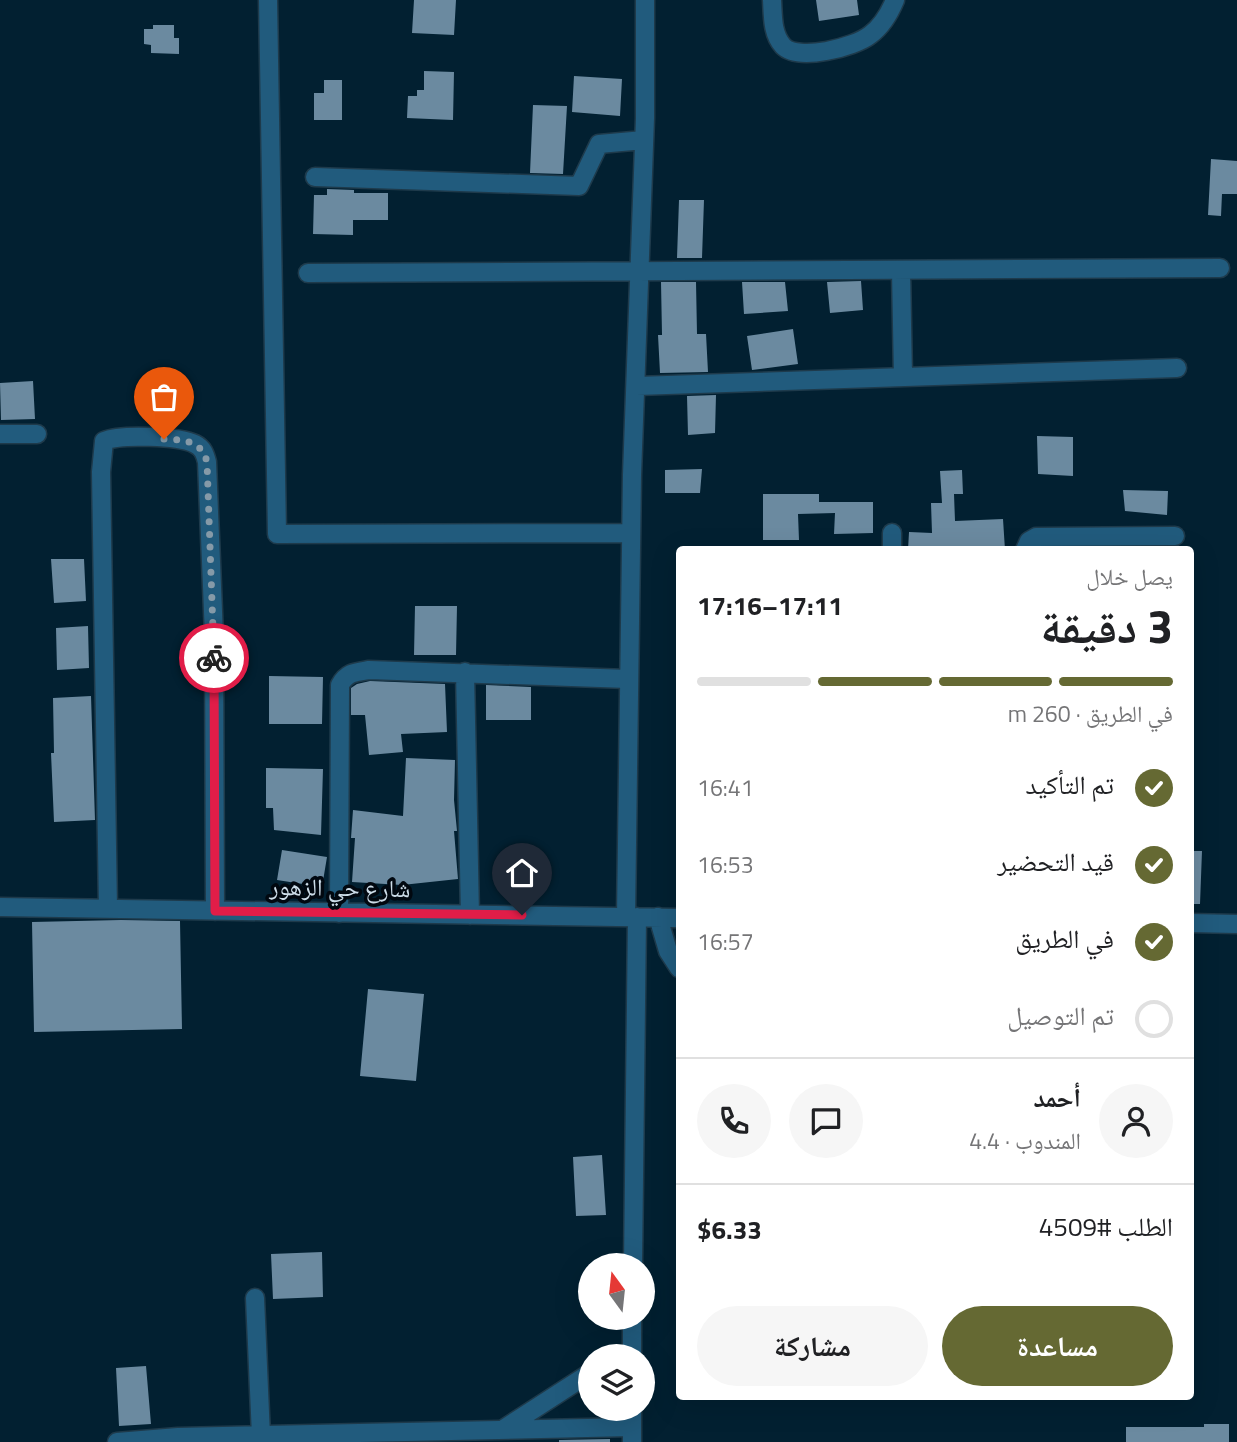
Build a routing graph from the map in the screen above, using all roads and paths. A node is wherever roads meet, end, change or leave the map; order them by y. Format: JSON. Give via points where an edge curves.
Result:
{"nodes":[{"id":1,"x":268,"y":0,"type":"edge"},
{"id":2,"x":645,"y":0,"type":"edge"},
{"id":3,"x":772,"y":0,"type":"edge"},
{"id":4,"x":895,"y":0,"type":"edge"},
{"id":5,"x":644,"y":140,"type":"junction"},
{"id":6,"x":316,"y":177,"type":"dead end"},
{"id":7,"x":1220,"y":268,"type":"dead end"},
{"id":8,"x":640,"y":270,"type":"junction"},
{"id":9,"x":901,"y":271,"type":"junction"},
{"id":10,"x":308,"y":273,"type":"dead end"},
{"id":11,"x":1177,"y":368,"type":"dead end"},
{"id":12,"x":903,"y":377,"type":"junction"},
{"id":13,"x":637,"y":386,"type":"junction"},
{"id":14,"x":37,"y":434,"type":"dead end"},
{"id":15,"x":0,"y":435,"type":"edge"},
{"id":16,"x":631,"y":533,"type":"junction"},
{"id":17,"x":1175,"y":536,"type":"dead end"},
{"id":18,"x":1026,"y":546,"type":"edge"},
{"id":19,"x":465,"y":672,"type":"junction"},
{"id":20,"x":628,"y":679,"type":"junction"},
{"id":21,"x":0,"y":907,"type":"edge"},
{"id":22,"x":108,"y":909,"type":"junction"},
{"id":23,"x":215,"y":911,"type":"junction"},
{"id":24,"x":339,"y":913,"type":"junction"},
{"id":25,"x":470,"y":915,"type":"junction"},
{"id":26,"x":632,"y":917,"type":"junction"},
{"id":27,"x":657,"y":917,"type":"junction"},
{"id":28,"x":676,"y":918,"type":"edge"},
{"id":29,"x":1194,"y":923,"type":"edge"},
{"id":30,"x":1237,"y":924,"type":"edge"},
{"id":31,"x":676,"y":963,"type":"edge"},
{"id":32,"x":633,"y":1253,"type":"edge"},
{"id":33,"x":255,"y":1298,"type":"dead end"},
{"id":34,"x":578,"y":1381,"type":"edge"},
{"id":35,"x":632,"y":1426,"type":"edge"},
{"id":36,"x":503,"y":1429,"type":"junction"},
{"id":37,"x":261,"y":1436,"type":"junction"},
{"id":38,"x":386,"y":1438,"type":"edge"},
{"id":39,"x":117,"y":1442,"type":"edge"}],
"edges":[{"from":1,"to":16,"type":"street","via":[[277,534]]},
{"from":2,"to":5,"type":"street"},
{"from":3,"to":4,"type":"street","via":[[774,31],[781,45],[805,53],[859,43],[873,33]]},
{"from":5,"to":6,"type":"street","via":[[599,144],[579,186]]},
{"from":5,"to":8,"type":"street"},
{"from":7,"to":9,"type":"street"},
{"from":8,"to":9,"type":"street"},
{"from":8,"to":10,"type":"street"},
{"from":8,"to":13,"type":"street"},
{"from":9,"to":12,"type":"street"},
{"from":11,"to":12,"type":"street"},
{"from":12,"to":13,"type":"street"},
{"from":13,"to":16,"type":"street"},
{"from":14,"to":15,"type":"street"},
{"from":16,"to":20,"type":"street"},
{"from":17,"to":18,"type":"street","via":[[1036,537]]},
{"from":19,"to":20,"type":"street"},
{"from":19,"to":24,"type":"street","via":[[369,670],[344,677],[340,685]]},
{"from":19,"to":25,"type":"street"},
{"from":20,"to":26,"type":"street"},
{"from":21,"to":22,"type":"street","name":"شارع حي الزهور"},
{"from":22,"to":23,"type":"street","name":"شارع حي الزهور"},
{"from":22,"to":23,"type":"street","via":[[101,472],[104,441],[127,437],[196,444],[207,462],[214,636]]},
{"from":23,"to":24,"type":"street","name":"شارع حي الزهور"},
{"from":24,"to":25,"type":"street","name":"شارع حي الزهور"},
{"from":25,"to":26,"type":"street","name":"شارع حي الزهور"},
{"from":26,"to":27,"type":"street","name":"شارع حي الزهور"},
{"from":26,"to":32,"type":"street"},
{"from":27,"to":28,"type":"street","name":"شارع حي الزهور"},
{"from":27,"to":31,"type":"street"},
{"from":29,"to":30,"type":"street"},
{"from":33,"to":37,"type":"street"},
{"from":34,"to":36,"type":"street"},
{"from":35,"to":36,"type":"street"},
{"from":36,"to":38,"type":"street"},
{"from":37,"to":38,"type":"street"},
{"from":37,"to":39,"type":"street"}]}
